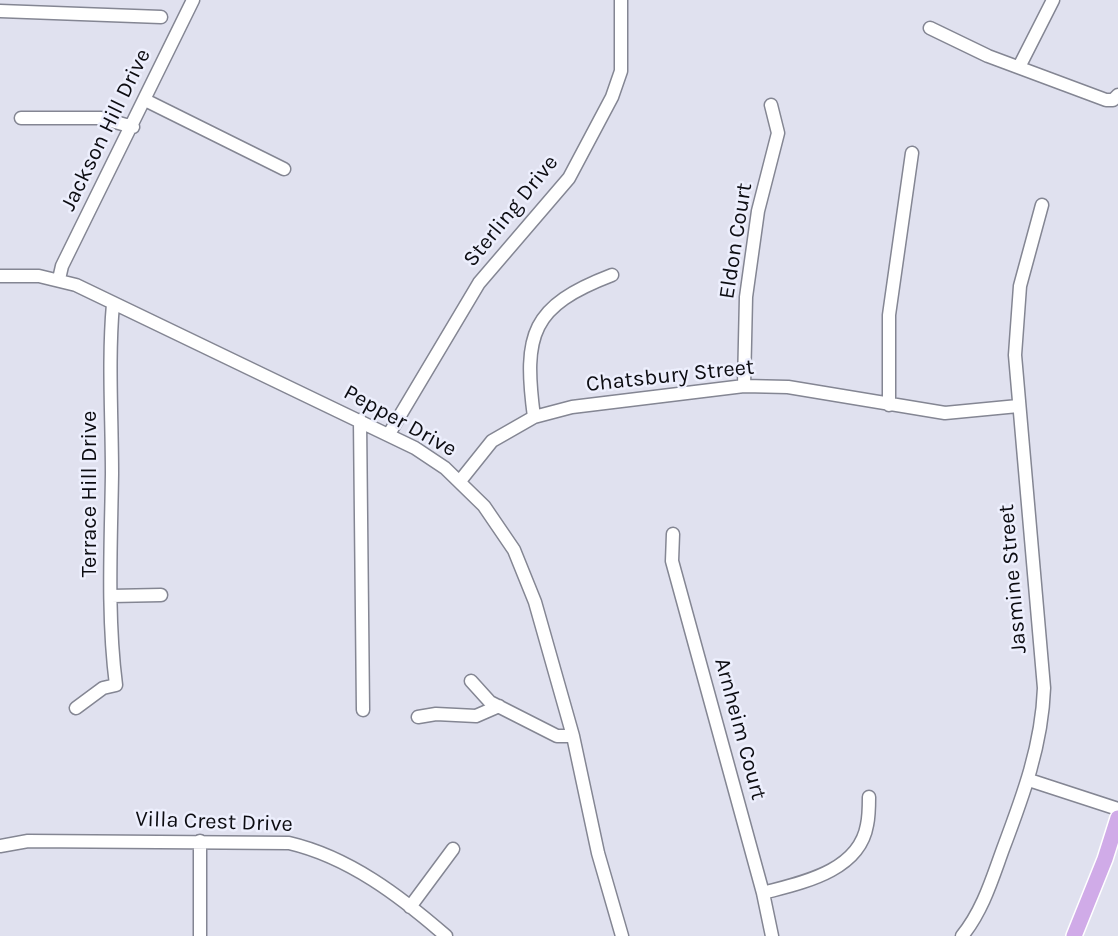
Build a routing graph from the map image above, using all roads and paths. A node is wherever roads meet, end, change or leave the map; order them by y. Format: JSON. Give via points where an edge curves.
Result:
{"nodes":[{"id":1,"x":193,"y":0,"type":"edge"},
{"id":2,"x":621,"y":0,"type":"edge"},
{"id":3,"x":1053,"y":0,"type":"edge"},
{"id":4,"x":0,"y":11,"type":"edge"},
{"id":5,"x":160,"y":17,"type":"dead end"},
{"id":6,"x":930,"y":28,"type":"dead end"},
{"id":7,"x":1019,"y":67,"type":"junction"},
{"id":8,"x":1118,"y":95,"type":"edge"},
{"id":9,"x":145,"y":100,"type":"junction"},
{"id":10,"x":771,"y":105,"type":"dead end"},
{"id":11,"x":21,"y":118,"type":"dead end"},
{"id":12,"x":133,"y":128,"type":"junction"},
{"id":13,"x":912,"y":153,"type":"dead end"},
{"id":14,"x":284,"y":169,"type":"dead end"},
{"id":15,"x":1042,"y":205,"type":"dead end"},
{"id":16,"x":612,"y":274,"type":"dead end"},
{"id":17,"x":0,"y":276,"type":"edge"},
{"id":18,"x":59,"y":279,"type":"junction"},
{"id":19,"x":113,"y":304,"type":"junction"},
{"id":20,"x":744,"y":386,"type":"junction"},
{"id":21,"x":889,"y":405,"type":"junction"},
{"id":22,"x":1018,"y":406,"type":"junction"},
{"id":23,"x":534,"y":417,"type":"junction"},
{"id":24,"x":360,"y":420,"type":"junction"},
{"id":25,"x":389,"y":434,"type":"junction"},
{"id":26,"x":460,"y":481,"type":"junction"},
{"id":27,"x":673,"y":534,"type":"dead end"},
{"id":28,"x":161,"y":595,"type":"dead end"},
{"id":29,"x":111,"y":596,"type":"junction"},
{"id":30,"x":471,"y":681,"type":"dead end"},
{"id":31,"x":499,"y":706,"type":"junction"},
{"id":32,"x":76,"y":708,"type":"dead end"},
{"id":33,"x":363,"y":710,"type":"dead end"},
{"id":34,"x":418,"y":717,"type":"dead end"},
{"id":35,"x":573,"y":736,"type":"junction"},
{"id":36,"x":1029,"y":780,"type":"junction"},
{"id":37,"x":869,"y":797,"type":"dead end"},
{"id":38,"x":1118,"y":809,"type":"edge"},
{"id":39,"x":1118,"y":818,"type":"edge"},
{"id":40,"x":200,"y":841,"type":"junction"},
{"id":41,"x":0,"y":846,"type":"edge"},
{"id":42,"x":453,"y":849,"type":"dead end"},
{"id":43,"x":763,"y":893,"type":"junction"},
{"id":44,"x":410,"y":908,"type":"junction"},
{"id":45,"x":200,"y":936,"type":"edge"},
{"id":46,"x":446,"y":936,"type":"edge"},
{"id":47,"x":622,"y":936,"type":"edge"},
{"id":48,"x":771,"y":936,"type":"edge"},
{"id":49,"x":962,"y":936,"type":"edge"},
{"id":50,"x":1074,"y":936,"type":"edge"}],
"edges":[{"from":1,"to":9,"type":"street","name":"Jackson Hill Drive"},
{"from":2,"to":25,"type":"street","name":"Sterling Drive","via":[[621,71],[612,98],[568,178],[479,283]]},
{"from":3,"to":7,"type":"street"},
{"from":4,"to":5,"type":"street"},
{"from":6,"to":7,"type":"street"},
{"from":7,"to":8,"type":"street","via":[[1106,100]]},
{"from":9,"to":12,"type":"street","name":"Jackson Hill Drive"},
{"from":9,"to":14,"type":"street"},
{"from":10,"to":20,"type":"street","name":"Eldon Court","via":[[778,133],[758,211],[746,297]]},
{"from":11,"to":12,"type":"street","via":[[101,117]]},
{"from":12,"to":18,"type":"street","name":"Jackson Hill Drive","via":[[62,266]]},
{"from":13,"to":21,"type":"street","via":[[889,315]]},
{"from":15,"to":22,"type":"street","name":"Jasmine Street","via":[[1020,286]]},
{"from":16,"to":23,"type":"street","via":[[577,288],[557,302],[539,326],[530,346]]},
{"from":17,"to":18,"type":"street","name":"Pepper Drive"},
{"from":18,"to":19,"type":"street","name":"Pepper Drive"},
{"from":19,"to":24,"type":"street","name":"Pepper Drive"},
{"from":19,"to":29,"type":"street","name":"Terrace Hill Drive"},
{"from":20,"to":21,"type":"street","name":"Chatsbury Street","via":[[788,387]]},
{"from":20,"to":23,"type":"street","name":"Chatsbury Street","via":[[572,407]]},
{"from":21,"to":22,"type":"street","name":"Chatsbury Street","via":[[945,413]]},
{"from":22,"to":36,"type":"street","name":"Jasmine Street","via":[[1044,688],[1043,721]]},
{"from":23,"to":26,"type":"street","name":"Chatsbury Street","via":[[492,441]]},
{"from":24,"to":25,"type":"street","name":"Pepper Drive"},
{"from":24,"to":33,"type":"street"},
{"from":25,"to":26,"type":"street","name":"Pepper Drive"},
{"from":26,"to":35,"type":"street","name":"Pepper Drive","via":[[494,520],[520,563]]},
{"from":27,"to":43,"type":"street","name":"Arnheim Court","via":[[672,561]]},
{"from":28,"to":29,"type":"street"},
{"from":29,"to":32,"type":"street","name":"Terrace Hill Drive","via":[[110,639],[116,685],[103,688]]},
{"from":30,"to":31,"type":"street","via":[[490,702]]},
{"from":31,"to":34,"type":"street","via":[[476,716]]},
{"from":31,"to":35,"type":"street","via":[[556,736]]},
{"from":35,"to":47,"type":"street","name":"Pepper Drive","via":[[598,853]]},
{"from":36,"to":38,"type":"street"},
{"from":36,"to":49,"type":"street","name":"Jasmine Street","via":[[984,902]]},
{"from":37,"to":43,"type":"street","via":[[867,828],[845,860],[818,878]]},
{"from":39,"to":50,"type":"main road"},
{"from":40,"to":41,"type":"street","name":"Villa Crest Drive","via":[[28,841]]},
{"from":40,"to":44,"type":"street","name":"Villa Crest Drive","via":[[289,843],[310,848],[344,861]]},
{"from":40,"to":45,"type":"street"},
{"from":42,"to":44,"type":"street"},
{"from":43,"to":48,"type":"street","name":"Arnheim Court"},
{"from":44,"to":46,"type":"street","name":"Villa Crest Drive"}]}
